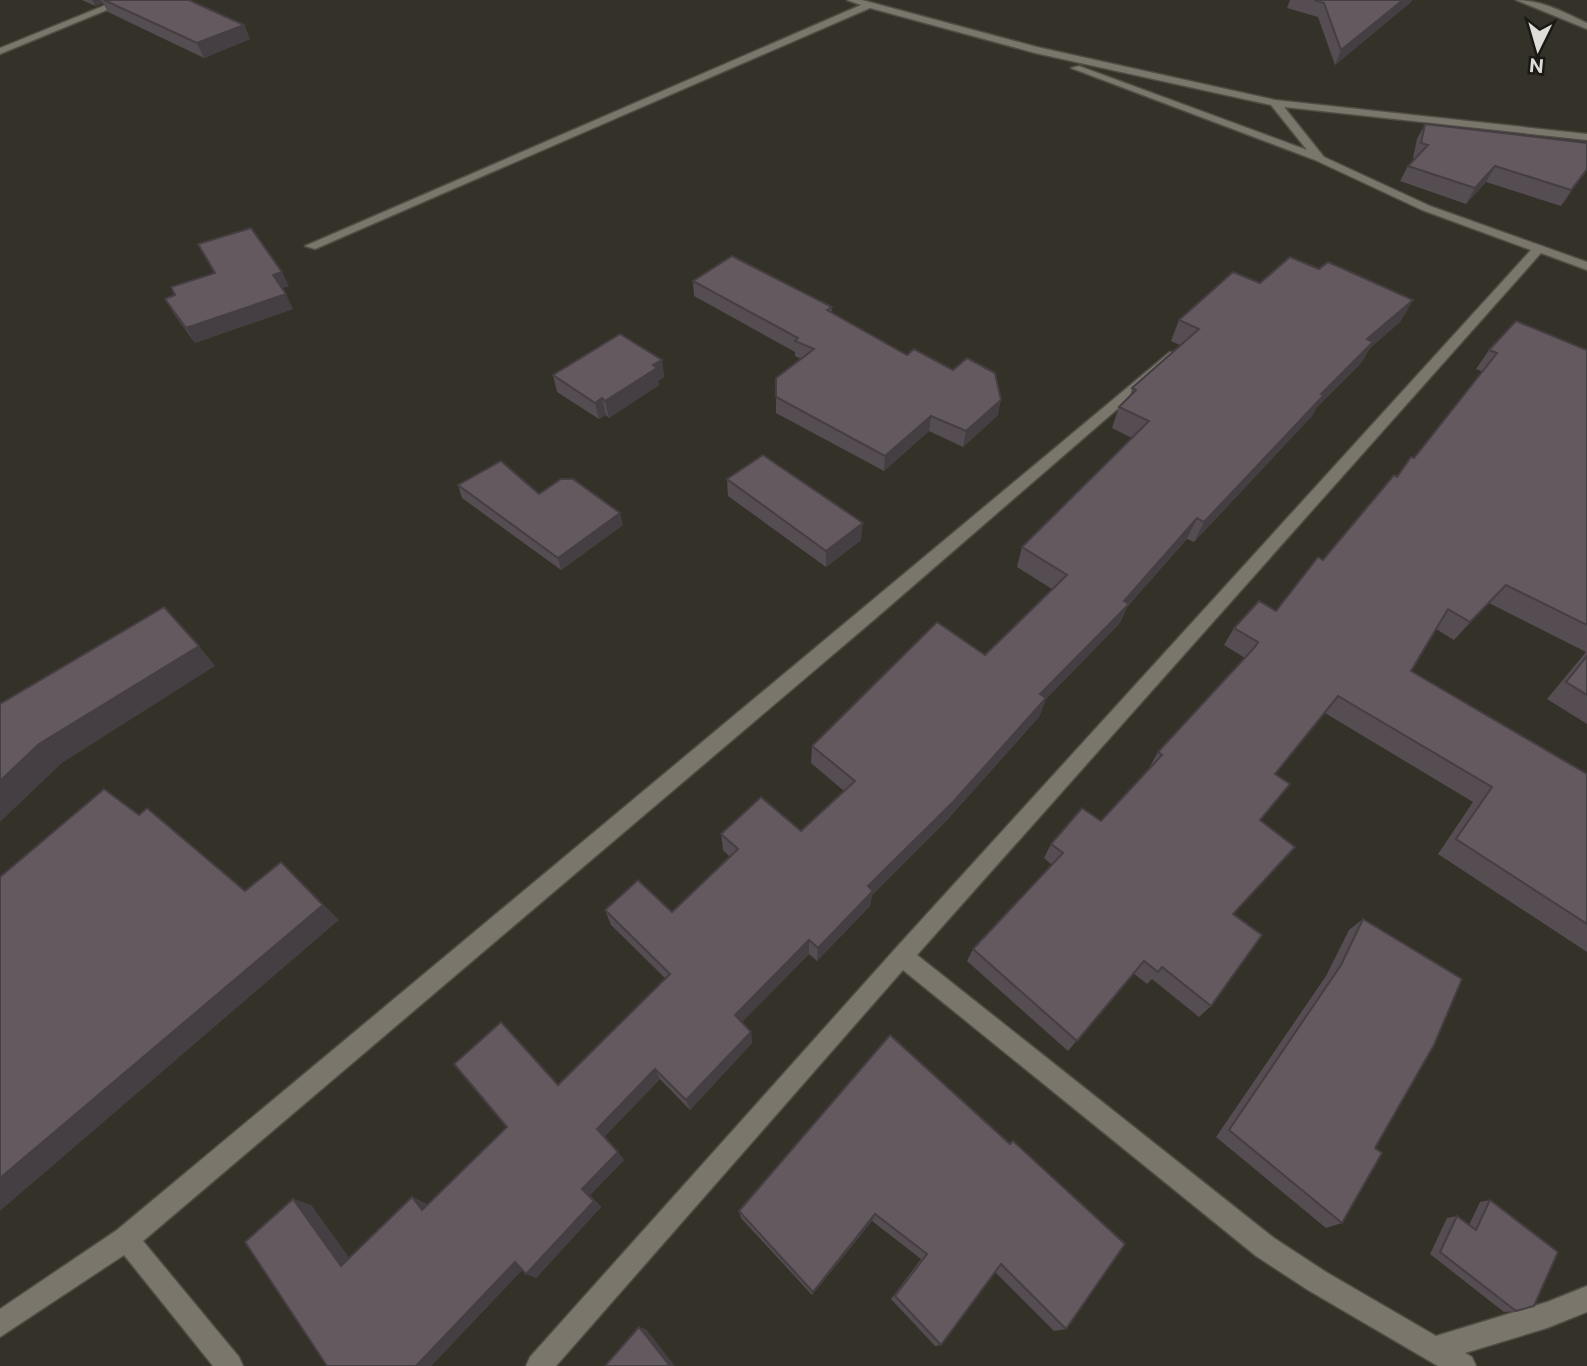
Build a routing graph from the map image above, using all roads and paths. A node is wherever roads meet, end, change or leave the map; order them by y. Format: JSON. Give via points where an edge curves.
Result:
{"nodes":[{"id":1,"x":126,"y":0,"type":"edge"},
{"id":2,"x":140,"y":0,"type":"edge"},
{"id":3,"x":852,"y":0,"type":"edge"},
{"id":4,"x":1521,"y":0,"type":"edge"},
{"id":5,"x":1552,"y":0,"type":"edge"},
{"id":6,"x":869,"y":5,"type":"junction"},
{"id":7,"x":1587,"y":24,"type":"edge"},
{"id":8,"x":36,"y":44,"type":"dead end"},
{"id":9,"x":1035,"y":50,"type":"junction"},
{"id":10,"x":0,"y":51,"type":"edge"},
{"id":11,"x":1275,"y":103,"type":"junction"},
{"id":12,"x":1587,"y":137,"type":"edge"},
{"id":13,"x":1320,"y":159,"type":"junction"},
{"id":14,"x":311,"y":246,"type":"dead end"},
{"id":15,"x":1538,"y":249,"type":"junction"},
{"id":16,"x":1587,"y":266,"type":"edge"},
{"id":17,"x":1170,"y":355,"type":"edge"},
{"id":18,"x":902,"y":956,"type":"junction"},
{"id":19,"x":126,"y":1239,"type":"junction"},
{"id":20,"x":1587,"y":1299,"type":"edge"},
{"id":21,"x":0,"y":1324,"type":"edge"},
{"id":22,"x":1435,"y":1349,"type":"junction"},
{"id":23,"x":230,"y":1366,"type":"edge"},
{"id":24,"x":538,"y":1366,"type":"edge"},
{"id":25,"x":1463,"y":1366,"type":"edge"}],
"edges":[{"from":1,"to":10,"type":"street"},
{"from":2,"to":8,"type":"street"},
{"from":3,"to":6,"type":"street"},
{"from":4,"to":7,"type":"street"},
{"from":5,"to":7,"type":"street"},
{"from":6,"to":9,"type":"street"},
{"from":6,"to":14,"type":"street"},
{"from":9,"to":11,"type":"street"},
{"from":9,"to":13,"type":"street"},
{"from":11,"to":12,"type":"street"},
{"from":11,"to":13,"type":"street"},
{"from":13,"to":15,"type":"street","via":[[1426,208]]},
{"from":15,"to":16,"type":"street"},
{"from":15,"to":18,"type":"street"},
{"from":17,"to":19,"type":"street"},
{"from":18,"to":22,"type":"street","via":[[1265,1247]]},
{"from":18,"to":24,"type":"street"},
{"from":19,"to":21,"type":"street"},
{"from":19,"to":23,"type":"street"},
{"from":20,"to":22,"type":"street"},
{"from":22,"to":25,"type":"street"}]}
